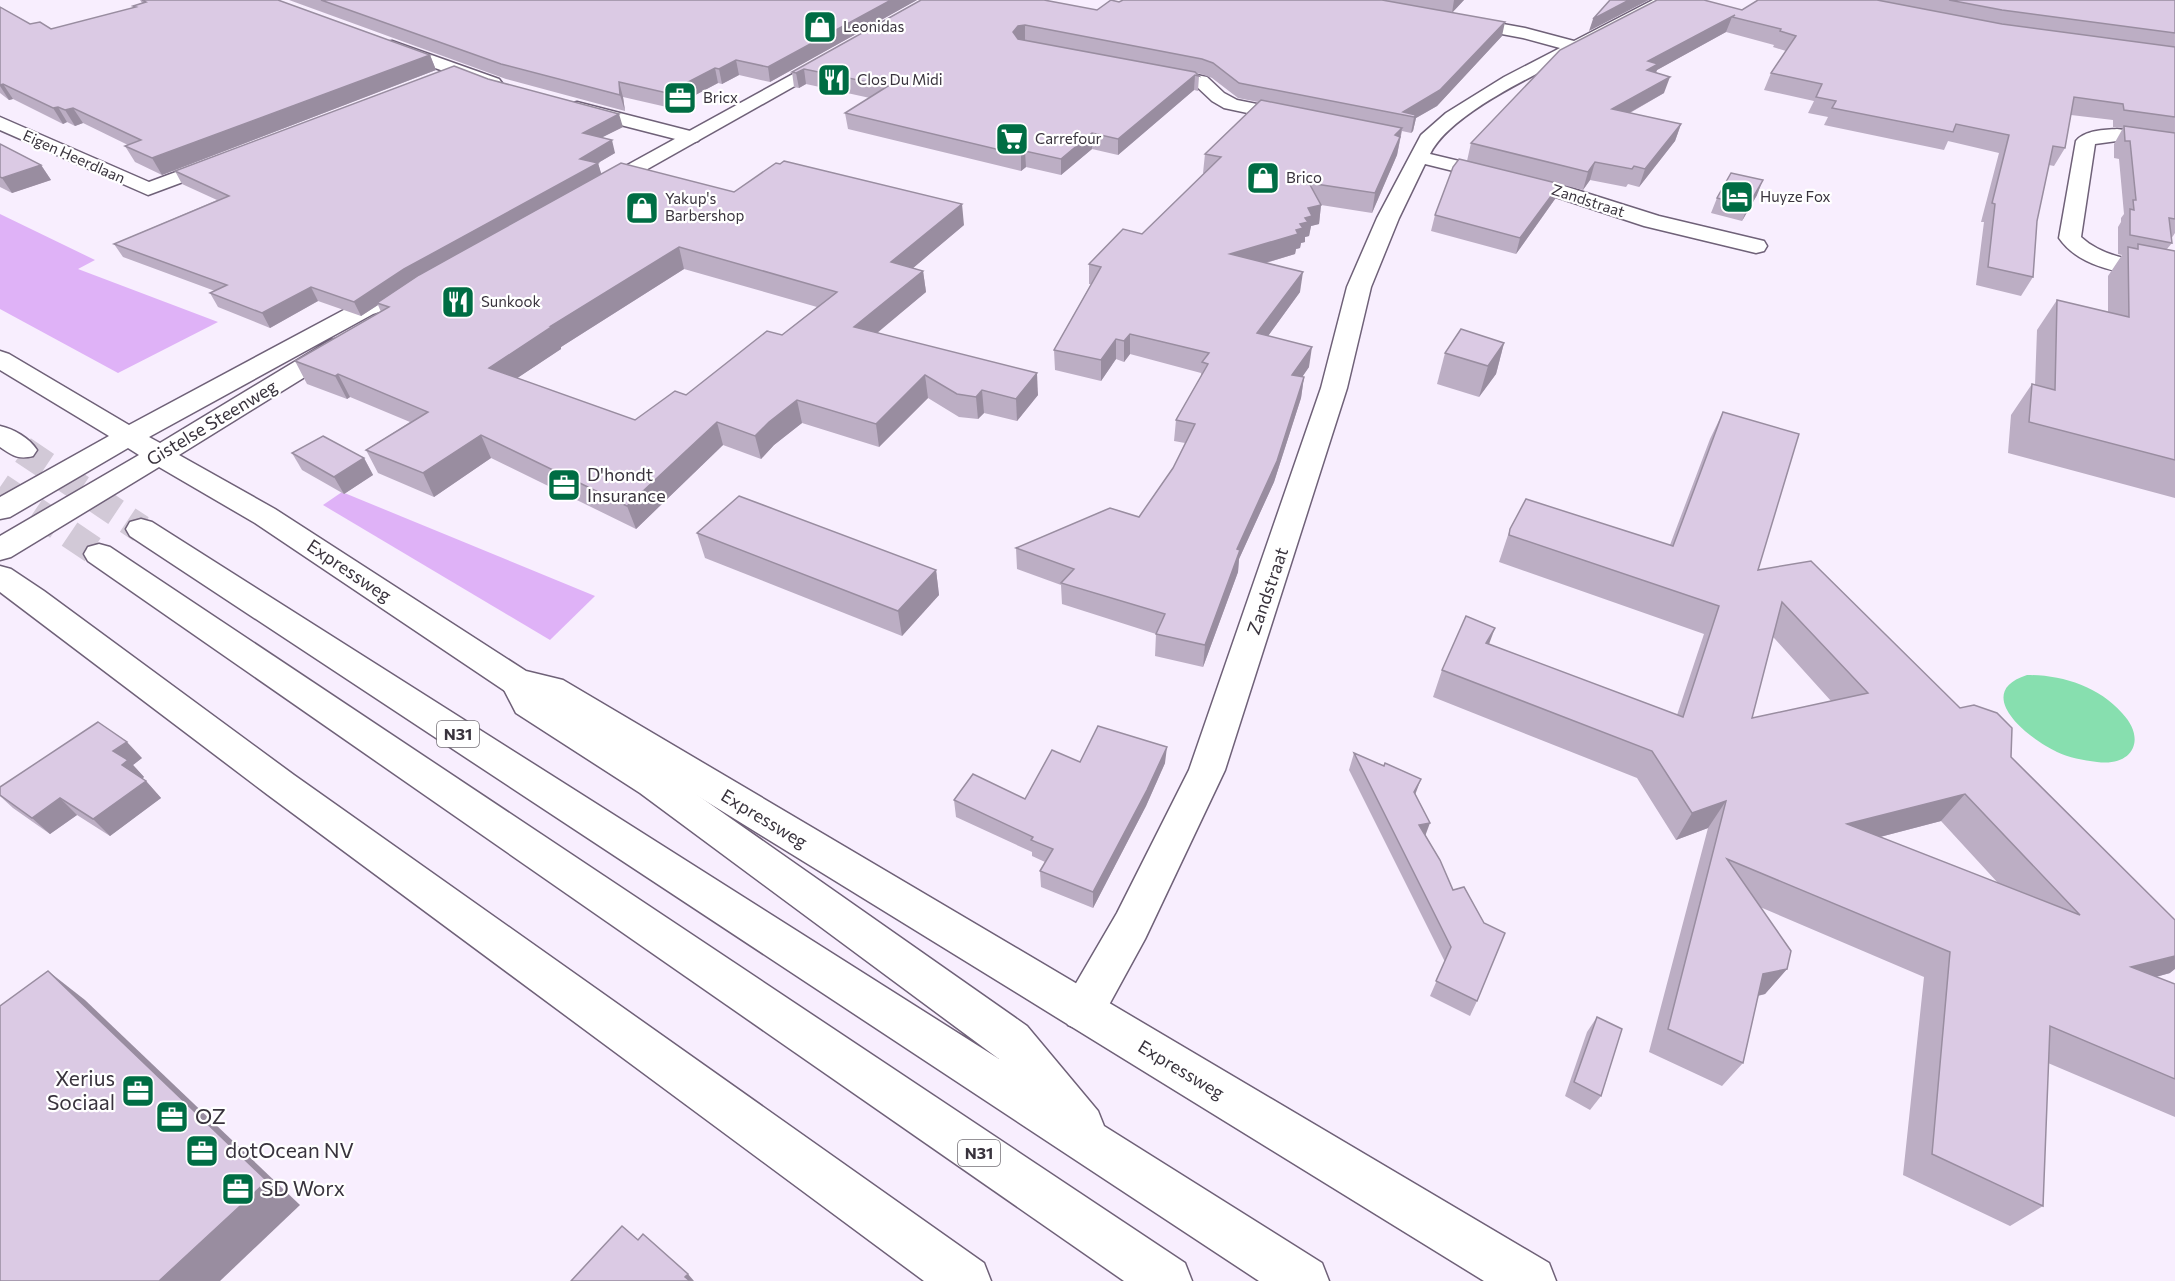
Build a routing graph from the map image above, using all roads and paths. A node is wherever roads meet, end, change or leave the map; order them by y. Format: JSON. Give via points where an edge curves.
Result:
{"nodes":[{"id":1,"x":1665,"y":0,"type":"edge"},
{"id":2,"x":1443,"y":19,"type":"edge"},
{"id":3,"x":378,"y":42,"type":"edge"},
{"id":4,"x":854,"y":45,"type":"edge"},
{"id":5,"x":1576,"y":47,"type":"junction"},
{"id":6,"x":1141,"y":69,"type":"edge"},
{"id":7,"x":456,"y":70,"type":"junction"},
{"id":8,"x":435,"y":79,"type":"edge"},
{"id":9,"x":511,"y":89,"type":"edge"},
{"id":10,"x":564,"y":104,"type":"edge"},
{"id":11,"x":1309,"y":120,"type":"edge"},
{"id":12,"x":0,"y":123,"type":"edge"},
{"id":13,"x":691,"y":137,"type":"junction"},
{"id":14,"x":2175,"y":143,"type":"edge"},
{"id":15,"x":1416,"y":147,"type":"junction"},
{"id":16,"x":236,"y":156,"type":"edge"},
{"id":17,"x":578,"y":200,"type":"edge"},
{"id":18,"x":1756,"y":246,"type":"dead end"},
{"id":19,"x":2175,"y":274,"type":"edge"},
{"id":20,"x":0,"y":359,"type":"edge"},
{"id":21,"x":0,"y":434,"type":"edge"},
{"id":22,"x":146,"y":446,"type":"junction"},
{"id":23,"x":23,"y":450,"type":"tunnel mouth"},
{"id":24,"x":0,"y":510,"type":"edge"},
{"id":25,"x":141,"y":528,"type":"tunnel mouth"},
{"id":26,"x":0,"y":550,"type":"edge"},
{"id":27,"x":99,"y":554,"type":"tunnel mouth"},
{"id":28,"x":0,"y":577,"type":"edge"},
{"id":29,"x":517,"y":682,"type":"junction"},
{"id":30,"x":1083,"y":1011,"type":"junction"},
{"id":31,"x":1102,"y":1152,"type":"junction"},
{"id":32,"x":944,"y":1275,"type":"edge"},
{"id":33,"x":1167,"y":1281,"type":"edge"},
{"id":34,"x":1304,"y":1281,"type":"edge"},
{"id":35,"x":1531,"y":1281,"type":"edge"}],
"edges":[{"from":1,"to":5,"type":"main road","name":"Zandstraat"},
{"from":2,"to":5,"type":"main road","via":[[1525,33]]},
{"from":3,"to":7,"type":"main road"},
{"from":4,"to":13,"type":"main road"},
{"from":5,"to":15,"type":"main road","name":"Zandstraat","via":[[1480,99]]},
{"from":6,"to":11,"type":"main road","via":[[1202,81],[1230,104]]},
{"from":7,"to":8,"type":"main road"},
{"from":7,"to":9,"type":"main road"},
{"from":10,"to":13,"type":"main road"},
{"from":12,"to":16,"type":"main road","name":"Eigen Heerdlaan","via":[[148,189]]},
{"from":13,"to":17,"type":"main road"},
{"from":14,"to":19,"type":"main road","via":[[2119,135],[2086,141],[2070,238],[2100,258]]},
{"from":15,"to":18,"type":"main road","name":"Zandstraat","via":[[1652,221]]},
{"from":15,"to":30,"type":"main road","name":"Zandstraat","via":[[1359,287],[1331,399],[1207,770],[1131,926]]},
{"from":20,"to":22,"type":"main road","name":"Expressweg"},
{"from":21,"to":23,"type":"main road"},
{"from":22,"to":22,"type":"main road","name":"Gistelse Steenweg","via":[[324,355],[419,290],[364,309]]},
{"from":22,"to":24,"type":"main road","name":"Gistelse Steenweg"},
{"from":22,"to":26,"type":"main road","name":"Gistelse Steenweg"},
{"from":22,"to":29,"type":"main road","name":"Expressweg","number":"N31","via":[[265,516]]},
{"from":25,"to":31,"type":"main road","number":"N31"},
{"from":27,"to":33,"type":"main road","number":"N31"},
{"from":28,"to":32,"type":"main road"},
{"from":29,"to":30,"type":"main road","name":"Expressweg","number":"N31","via":[[550,689]]},
{"from":29,"to":31,"type":"main road","number":"N31","via":[[528,704],[653,783],[1012,1041]]},
{"from":30,"to":35,"type":"main road","name":"Expressweg","number":"N31"},
{"from":31,"to":34,"type":"main road","number":"N31"}]}
